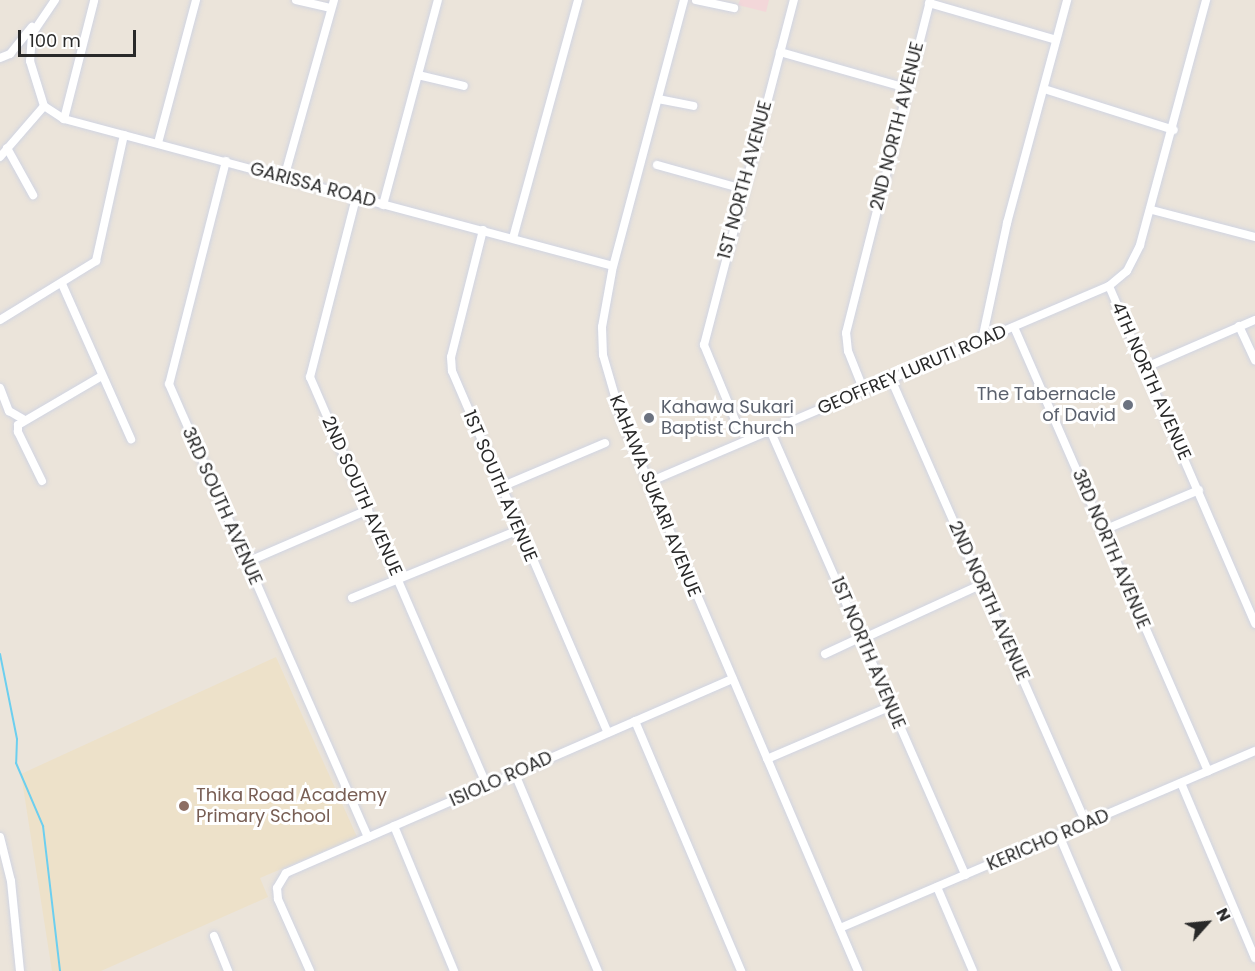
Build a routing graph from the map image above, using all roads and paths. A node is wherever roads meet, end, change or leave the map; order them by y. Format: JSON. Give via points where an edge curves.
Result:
{"nodes":[{"id":1,"x":55,"y":0,"type":"edge"},
{"id":2,"x":196,"y":0,"type":"edge"},
{"id":3,"x":296,"y":0,"type":"edge"},
{"id":4,"x":438,"y":0,"type":"edge"},
{"id":5,"x":578,"y":0,"type":"edge"},
{"id":6,"x":684,"y":0,"type":"edge"},
{"id":7,"x":696,"y":0,"type":"edge"},
{"id":8,"x":794,"y":0,"type":"edge"},
{"id":9,"x":1067,"y":0,"type":"edge"},
{"id":10,"x":1206,"y":0,"type":"edge"},
{"id":11,"x":94,"y":1,"type":"edge"},
{"id":12,"x":929,"y":2,"type":"edge"},
{"id":13,"x":332,"y":4,"type":"edge"},
{"id":14,"x":734,"y":8,"type":"dead end"},
{"id":15,"x":39,"y":19,"type":"junction"},
{"id":16,"x":1056,"y":40,"type":"junction"},
{"id":17,"x":780,"y":52,"type":"junction"},
{"id":18,"x":0,"y":58,"type":"edge"},
{"id":19,"x":418,"y":75,"type":"junction"},
{"id":20,"x":464,"y":86,"type":"dead end"},
{"id":21,"x":906,"y":88,"type":"junction"},
{"id":22,"x":1044,"y":90,"type":"junction"},
{"id":23,"x":658,"y":99,"type":"junction"},
{"id":24,"x":44,"y":106,"type":"junction"},
{"id":25,"x":693,"y":106,"type":"dead end"},
{"id":26,"x":64,"y":119,"type":"junction"},
{"id":27,"x":1174,"y":130,"type":"junction"},
{"id":28,"x":124,"y":135,"type":"junction"},
{"id":29,"x":158,"y":143,"type":"junction"},
{"id":30,"x":7,"y":148,"type":"junction"},
{"id":31,"x":0,"y":157,"type":"edge"},
{"id":32,"x":226,"y":162,"type":"junction"},
{"id":33,"x":657,"y":165,"type":"dead end"},
{"id":34,"x":284,"y":178,"type":"junction"},
{"id":35,"x":742,"y":189,"type":"junction"},
{"id":36,"x":33,"y":195,"type":"dead end"},
{"id":37,"x":357,"y":198,"type":"junction"},
{"id":38,"x":383,"y":205,"type":"junction"},
{"id":39,"x":1152,"y":210,"type":"junction"},
{"id":40,"x":483,"y":230,"type":"junction"},
{"id":41,"x":1255,"y":237,"type":"edge"},
{"id":42,"x":513,"y":238,"type":"junction"},
{"id":43,"x":613,"y":266,"type":"junction"},
{"id":44,"x":62,"y":284,"type":"junction"},
{"id":45,"x":1109,"y":286,"type":"junction"},
{"id":46,"x":0,"y":320,"type":"edge"},
{"id":47,"x":1255,"y":320,"type":"edge"},
{"id":48,"x":1239,"y":326,"type":"junction"},
{"id":49,"x":1014,"y":327,"type":"junction"},
{"id":50,"x":982,"y":340,"type":"junction"},
{"id":51,"x":1255,"y":362,"type":"edge"},
{"id":52,"x":1144,"y":368,"type":"junction"},
{"id":53,"x":102,"y":376,"type":"junction"},
{"id":54,"x":891,"y":379,"type":"junction"},
{"id":55,"x":0,"y":388,"type":"edge"},
{"id":56,"x":864,"y":391,"type":"junction"},
{"id":57,"x":23,"y":419,"type":"junction"},
{"id":58,"x":770,"y":430,"type":"junction"},
{"id":59,"x":131,"y":439,"type":"dead end"},
{"id":60,"x":745,"y":441,"type":"junction"},
{"id":61,"x":605,"y":443,"type":"dead end"},
{"id":62,"x":42,"y":481,"type":"dead end"},
{"id":63,"x":649,"y":482,"type":"junction"},
{"id":64,"x":501,"y":487,"type":"junction"},
{"id":65,"x":1199,"y":490,"type":"junction"},
{"id":66,"x":368,"y":510,"type":"junction"},
{"id":67,"x":519,"y":530,"type":"junction"},
{"id":68,"x":1104,"y":530,"type":"junction"},
{"id":69,"x":247,"y":562,"type":"junction"},
{"id":70,"x":398,"y":579,"type":"junction"},
{"id":71,"x":982,"y":584,"type":"junction"},
{"id":72,"x":352,"y":598,"type":"dead end"},
{"id":73,"x":1255,"y":624,"type":"edge"},
{"id":74,"x":861,"y":638,"type":"junction"},
{"id":75,"x":825,"y":654,"type":"dead end"},
{"id":76,"x":733,"y":679,"type":"junction"},
{"id":77,"x":891,"y":706,"type":"junction"},
{"id":78,"x":635,"y":721,"type":"junction"},
{"id":79,"x":608,"y":733,"type":"junction"},
{"id":80,"x":1255,"y":752,"type":"edge"},
{"id":81,"x":767,"y":759,"type":"junction"},
{"id":82,"x":1208,"y":772,"type":"junction"},
{"id":83,"x":515,"y":774,"type":"junction"},
{"id":84,"x":1181,"y":783,"type":"junction"},
{"id":85,"x":487,"y":786,"type":"junction"},
{"id":86,"x":1086,"y":824,"type":"junction"},
{"id":87,"x":394,"y":826,"type":"junction"},
{"id":88,"x":1059,"y":835,"type":"junction"},
{"id":89,"x":0,"y":837,"type":"edge"},
{"id":90,"x":368,"y":837,"type":"junction"},
{"id":91,"x":964,"y":875,"type":"junction"},
{"id":92,"x":937,"y":887,"type":"junction"},
{"id":93,"x":840,"y":928,"type":"junction"},
{"id":94,"x":214,"y":936,"type":"dead end"},
{"id":95,"x":1255,"y":958,"type":"edge"},
{"id":96,"x":20,"y":971,"type":"edge"},
{"id":97,"x":228,"y":971,"type":"edge"},
{"id":98,"x":310,"y":971,"type":"edge"},
{"id":99,"x":454,"y":971,"type":"edge"},
{"id":100,"x":598,"y":971,"type":"edge"},
{"id":101,"x":741,"y":971,"type":"edge"},
{"id":102,"x":858,"y":971,"type":"edge"},
{"id":103,"x":973,"y":971,"type":"edge"},
{"id":104,"x":1117,"y":971,"type":"edge"}],
"edges":[{"from":1,"to":15,"type":"street"},
{"from":2,"to":29,"type":"street"},
{"from":3,"to":13,"type":"street"},
{"from":4,"to":19,"type":"street"},
{"from":5,"to":42,"type":"street"},
{"from":6,"to":23,"type":"street","name":"KAHAWA SUKARI AVENUE"},
{"from":7,"to":14,"type":"street"},
{"from":8,"to":17,"type":"street","name":"1ST NORTH AVENUE"},
{"from":9,"to":16,"type":"street"},
{"from":10,"to":27,"type":"street","name":"4TH NORTH AVENUE"},
{"from":11,"to":26,"type":"street"},
{"from":12,"to":16,"type":"street"},
{"from":12,"to":21,"type":"street","name":"2ND NORTH AVENUE"},
{"from":13,"to":34,"type":"street"},
{"from":15,"to":18,"type":"street","via":[[10,54]]},
{"from":15,"to":24,"type":"street","via":[[29,48]]},
{"from":16,"to":22,"type":"street"},
{"from":17,"to":21,"type":"street"},
{"from":17,"to":35,"type":"street","name":"1ST NORTH AVENUE"},
{"from":19,"to":20,"type":"street"},
{"from":19,"to":38,"type":"street"},
{"from":21,"to":56,"type":"street","name":"2ND NORTH AVENUE","via":[[846,333],[848,351]]},
{"from":22,"to":27,"type":"street"},
{"from":22,"to":50,"type":"street","via":[[1007,223]]},
{"from":23,"to":25,"type":"street"},
{"from":23,"to":43,"type":"street","name":"KAHAWA SUKARI AVENUE"},
{"from":24,"to":26,"type":"street","name":"GARISSA ROAD"},
{"from":24,"to":30,"type":"street"},
{"from":26,"to":28,"type":"street","name":"GARISSA ROAD"},
{"from":27,"to":39,"type":"street","name":"4TH NORTH AVENUE"},
{"from":28,"to":29,"type":"street","name":"GARISSA ROAD"},
{"from":28,"to":44,"type":"street","via":[[99,255]]},
{"from":29,"to":32,"type":"street","name":"GARISSA ROAD"},
{"from":30,"to":31,"type":"street"},
{"from":30,"to":36,"type":"street"},
{"from":32,"to":34,"type":"street","name":"GARISSA ROAD"},
{"from":32,"to":69,"type":"street","name":"3RD SOUTH AVENUE","via":[[169,384]]},
{"from":33,"to":35,"type":"street"},
{"from":34,"to":37,"type":"street","name":"GARISSA ROAD"},
{"from":35,"to":60,"type":"street","name":"1ST NORTH AVENUE","via":[[704,345]]},
{"from":37,"to":38,"type":"street","name":"GARISSA ROAD"},
{"from":37,"to":66,"type":"street","name":"2ND SOUTH AVENUE","via":[[310,377]]},
{"from":38,"to":40,"type":"street","name":"GARISSA ROAD"},
{"from":39,"to":41,"type":"street"},
{"from":39,"to":45,"type":"street","name":"4TH NORTH AVENUE","via":[[1134,259]]},
{"from":40,"to":42,"type":"street","name":"GARISSA ROAD"},
{"from":40,"to":64,"type":"street","name":"1ST SOUTH AVENUE","via":[[450,365]]},
{"from":42,"to":43,"type":"street","name":"GARISSA ROAD"},
{"from":43,"to":63,"type":"street","name":"KAHAWA SUKARI AVENUE","via":[[602,327],[603,355],[621,417]]},
{"from":44,"to":46,"type":"street"},
{"from":44,"to":53,"type":"street"},
{"from":45,"to":49,"type":"street","name":"GEOFFREY LURUTI ROAD"},
{"from":45,"to":52,"type":"street","name":"4TH NORTH AVENUE"},
{"from":47,"to":48,"type":"street"},
{"from":48,"to":51,"type":"street"},
{"from":48,"to":52,"type":"street"},
{"from":49,"to":50,"type":"street","name":"GEOFFREY LURUTI ROAD"},
{"from":49,"to":68,"type":"street","name":"3RD NORTH AVENUE"},
{"from":50,"to":54,"type":"street","name":"GEOFFREY LURUTI ROAD"},
{"from":52,"to":65,"type":"street","name":"4TH NORTH AVENUE"},
{"from":53,"to":57,"type":"street"},
{"from":53,"to":59,"type":"street"},
{"from":54,"to":56,"type":"street","name":"GEOFFREY LURUTI ROAD"},
{"from":54,"to":71,"type":"street","name":"2ND NORTH AVENUE"},
{"from":55,"to":57,"type":"street","via":[[9,411]]},
{"from":56,"to":58,"type":"street","name":"GEOFFREY LURUTI ROAD"},
{"from":57,"to":62,"type":"street","via":[[18,432]]},
{"from":58,"to":60,"type":"street","name":"GEOFFREY LURUTI ROAD"},
{"from":58,"to":74,"type":"street","name":"1ST NORTH AVENUE"},
{"from":60,"to":63,"type":"street","name":"GEOFFREY LURUTI ROAD"},
{"from":61,"to":64,"type":"street"},
{"from":63,"to":76,"type":"street","name":"KAHAWA SUKARI AVENUE"},
{"from":64,"to":67,"type":"street","name":"1ST SOUTH AVENUE"},
{"from":65,"to":68,"type":"street"},
{"from":65,"to":73,"type":"street","name":"4TH NORTH AVENUE"},
{"from":66,"to":69,"type":"street"},
{"from":66,"to":70,"type":"street","name":"2ND SOUTH AVENUE"},
{"from":67,"to":70,"type":"street"},
{"from":67,"to":79,"type":"street","name":"1ST SOUTH AVENUE"},
{"from":68,"to":82,"type":"street","name":"3RD NORTH AVENUE"},
{"from":69,"to":90,"type":"street","name":"3RD SOUTH AVENUE"},
{"from":70,"to":72,"type":"street"},
{"from":70,"to":85,"type":"street","name":"2ND SOUTH AVENUE"},
{"from":71,"to":74,"type":"street"},
{"from":71,"to":86,"type":"street","name":"2ND NORTH AVENUE"},
{"from":74,"to":75,"type":"street"},
{"from":74,"to":77,"type":"street","name":"1ST NORTH AVENUE"},
{"from":76,"to":78,"type":"street","name":"ISIOLO ROAD"},
{"from":76,"to":81,"type":"street","name":"KAHAWA SUKARI AVENUE"},
{"from":77,"to":81,"type":"street"},
{"from":77,"to":91,"type":"street","name":"1ST NORTH AVENUE"},
{"from":78,"to":79,"type":"street","name":"ISIOLO ROAD"},
{"from":78,"to":101,"type":"street"},
{"from":79,"to":83,"type":"street","name":"ISIOLO ROAD"},
{"from":80,"to":82,"type":"street","name":"KERICHO ROAD"},
{"from":81,"to":93,"type":"street","name":"KAHAWA SUKARI AVENUE"},
{"from":82,"to":84,"type":"street","name":"KERICHO ROAD"},
{"from":83,"to":85,"type":"street","name":"ISIOLO ROAD"},
{"from":83,"to":100,"type":"street"},
{"from":84,"to":86,"type":"street","name":"KERICHO ROAD"},
{"from":84,"to":95,"type":"street"},
{"from":85,"to":87,"type":"street","name":"ISIOLO ROAD"},
{"from":86,"to":88,"type":"street","name":"KERICHO ROAD"},
{"from":87,"to":90,"type":"street","name":"ISIOLO ROAD"},
{"from":87,"to":99,"type":"street"},
{"from":88,"to":91,"type":"street","name":"KERICHO ROAD"},
{"from":88,"to":104,"type":"street"},
{"from":89,"to":96,"type":"street","via":[[11,881]]},
{"from":90,"to":98,"type":"street","name":"ISIOLO ROAD","via":[[286,873],[277,888]]},
{"from":91,"to":92,"type":"street","name":"KERICHO ROAD"},
{"from":92,"to":93,"type":"street","name":"KERICHO ROAD"},
{"from":92,"to":103,"type":"street"},
{"from":93,"to":102,"type":"street","name":"KAHAWA SUKARI AVENUE"},
{"from":94,"to":97,"type":"street"}]}
